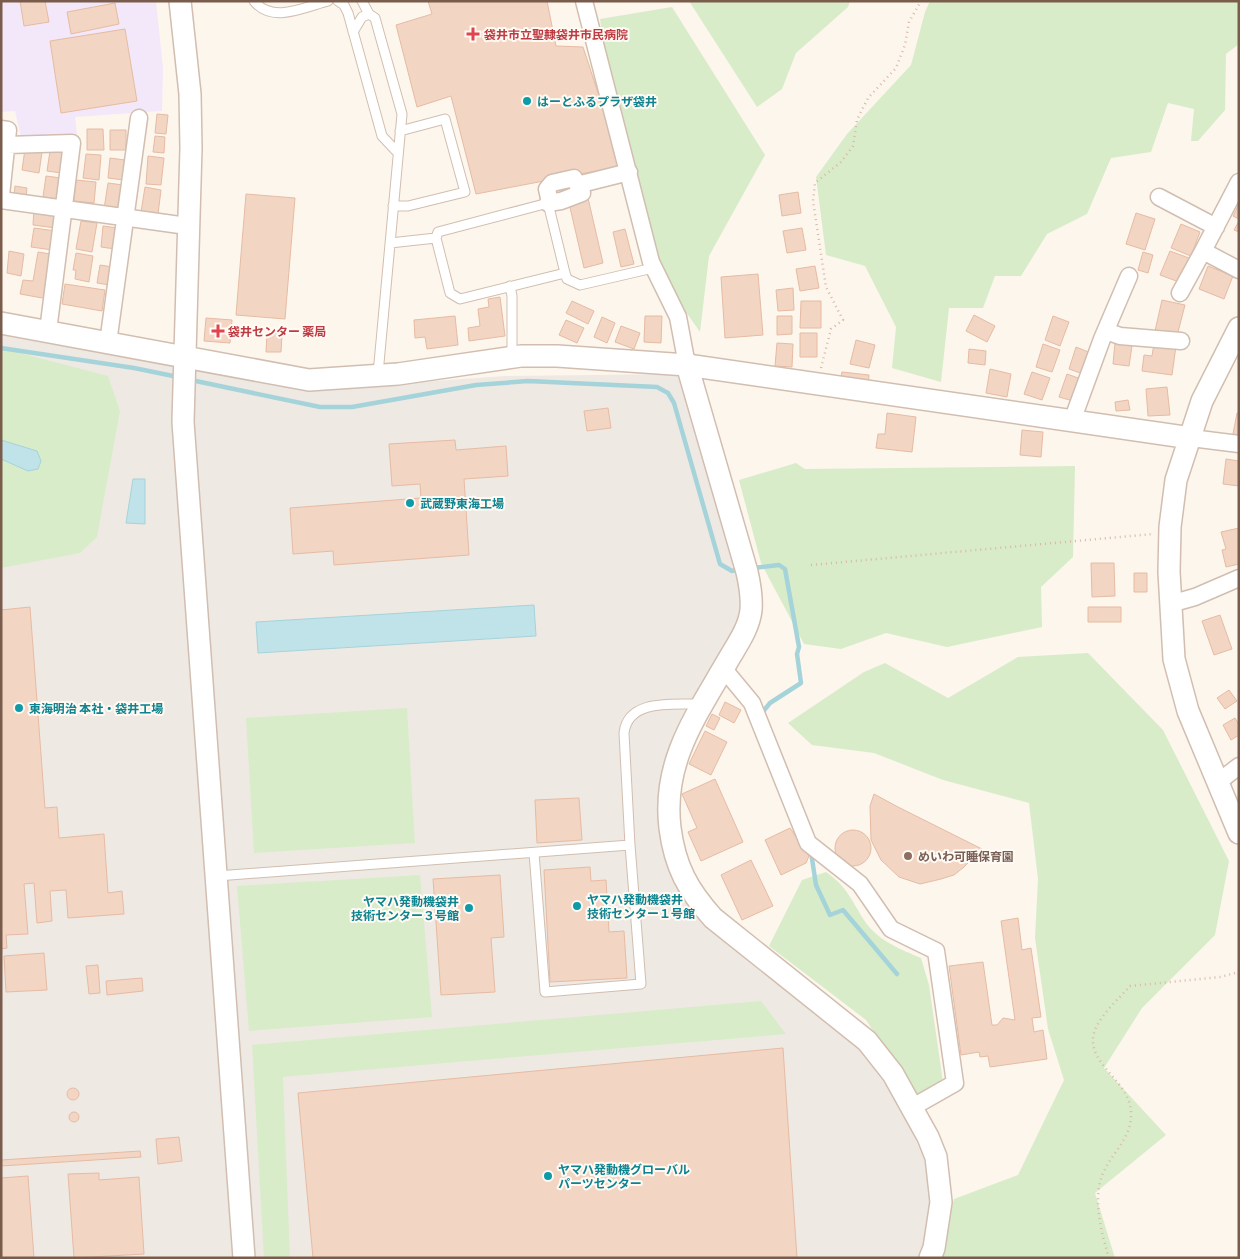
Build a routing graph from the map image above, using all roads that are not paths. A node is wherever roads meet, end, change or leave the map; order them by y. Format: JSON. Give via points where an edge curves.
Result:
{"nodes":[{"id":1,"x":180,"y":1,"type":"edge"},
{"id":2,"x":254,"y":1,"type":"edge"},
{"id":3,"x":328,"y":1,"type":"edge"},
{"id":4,"x":338,"y":1,"type":"edge"},
{"id":5,"x":362,"y":1,"type":"edge"},
{"id":6,"x":584,"y":1,"type":"edge"},
{"id":7,"x":369,"y":14,"type":"junction"},
{"id":8,"x":353,"y":32,"type":"junction"},
{"id":9,"x":139,"y":118,"type":"dead end"},
{"id":10,"x":400,"y":131,"type":"junction"},
{"id":11,"x":4,"y":137,"type":"edge"},
{"id":12,"x":398,"y":153,"type":"junction"},
{"id":13,"x":629,"y":172,"type":"junction"},
{"id":14,"x":1239,"y":182,"type":"edge"},
{"id":15,"x":1,"y":195,"type":"edge"},
{"id":16,"x":1159,"y":197,"type":"dead end"},
{"id":17,"x":1,"y":200,"type":"edge"},
{"id":18,"x":549,"y":202,"type":"junction"},
{"id":19,"x":393,"y":206,"type":"junction"},
{"id":20,"x":63,"y":208,"type":"junction"},
{"id":21,"x":125,"y":216,"type":"junction"},
{"id":22,"x":187,"y":226,"type":"junction"},
{"id":23,"x":1216,"y":227,"type":"junction"},
{"id":24,"x":436,"y":238,"type":"junction"},
{"id":25,"x":390,"y":243,"type":"junction"},
{"id":26,"x":1203,"y":251,"type":"junction"},
{"id":27,"x":653,"y":268,"type":"junction"},
{"id":28,"x":1239,"y":270,"type":"edge"},
{"id":29,"x":565,"y":273,"type":"junction"},
{"id":30,"x":1129,"y":276,"type":"dead end"},
{"id":31,"x":510,"y":286,"type":"junction"},
{"id":32,"x":1180,"y":293,"type":"dead end"},
{"id":33,"x":1,"y":323,"type":"edge"},
{"id":34,"x":1239,"y":328,"type":"edge"},
{"id":35,"x":48,"y":331,"type":"junction"},
{"id":36,"x":1106,"y":332,"type":"junction"},
{"id":37,"x":1181,"y":341,"type":"dead end"},
{"id":38,"x":108,"y":342,"type":"junction"},
{"id":39,"x":512,"y":357,"type":"junction"},
{"id":40,"x":183,"y":358,"type":"junction"},
{"id":41,"x":687,"y":365,"type":"junction"},
{"id":42,"x":378,"y":374,"type":"junction"},
{"id":43,"x":1072,"y":421,"type":"junction"},
{"id":44,"x":1191,"y":438,"type":"junction"},
{"id":45,"x":1239,"y":444,"type":"edge"},
{"id":46,"x":1238,"y":580,"type":"edge"},
{"id":47,"x":1170,"y":604,"type":"junction"},
{"id":48,"x":723,"y":668,"type":"junction"},
{"id":49,"x":703,"y":703,"type":"junction"},
{"id":50,"x":1239,"y":766,"type":"edge"},
{"id":51,"x":1217,"y":783,"type":"junction"},
{"id":52,"x":1239,"y":833,"type":"edge"},
{"id":53,"x":630,"y":845,"type":"junction"},
{"id":54,"x":534,"y":853,"type":"junction"},
{"id":55,"x":216,"y":876,"type":"junction"},
{"id":56,"x":911,"y":1108,"type":"junction"},
{"id":57,"x":244,"y":1258,"type":"edge"},
{"id":58,"x":930,"y":1258,"type":"edge"}],
"edges":[{"from":1,"to":22,"type":"street","via":[[190,94]]},
{"from":2,"to":3,"type":"lane","via":[[266,10],[281,13]]},
{"from":4,"to":8,"type":"lane","via":[[344,5]]},
{"from":5,"to":7,"type":"lane"},
{"from":6,"to":13,"type":"street"},
{"from":7,"to":8,"type":"lane","via":[[362,17]]},
{"from":7,"to":10,"type":"lane","via":[[380,29],[402,114]]},
{"from":8,"to":12,"type":"lane","via":[[382,136]]},
{"from":9,"to":21,"type":"street"},
{"from":10,"to":12,"type":"lane"},
{"from":10,"to":19,"type":"lane","via":[[445,119],[465,192],[408,206]]},
{"from":11,"to":15,"type":"street"},
{"from":11,"to":20,"type":"street","via":[[72,143]]},
{"from":12,"to":19,"type":"lane"},
{"from":13,"to":18,"type":"street","via":[[580,184],[574,178],[552,183],[547,189]]},
{"from":13,"to":27,"type":"street"},
{"from":14,"to":23,"type":"street"},
{"from":16,"to":23,"type":"street"},
{"from":17,"to":20,"type":"street"},
{"from":18,"to":24,"type":"lane","via":[[441,229]]},
{"from":18,"to":29,"type":"lane"},
{"from":19,"to":25,"type":"lane"},
{"from":20,"to":21,"type":"street"},
{"from":20,"to":35,"type":"street"},
{"from":21,"to":22,"type":"street"},
{"from":21,"to":38,"type":"street"},
{"from":22,"to":40,"type":"street"},
{"from":23,"to":26,"type":"street"},
{"from":24,"to":25,"type":"lane"},
{"from":24,"to":31,"type":"lane","via":[[450,293],[454,297],[460,299]]},
{"from":25,"to":42,"type":"lane"},
{"from":26,"to":28,"type":"street"},
{"from":26,"to":32,"type":"street"},
{"from":27,"to":29,"type":"lane","via":[[580,285],[567,279]]},
{"from":27,"to":41,"type":"street","via":[[678,317]]},
{"from":29,"to":31,"type":"lane"},
{"from":30,"to":36,"type":"street"},
{"from":31,"to":39,"type":"lane"},
{"from":33,"to":35,"type":"street"},
{"from":34,"to":44,"type":"street","via":[[1202,401]]},
{"from":35,"to":38,"type":"street"},
{"from":36,"to":37,"type":"street"},
{"from":36,"to":43,"type":"street"},
{"from":38,"to":40,"type":"street"},
{"from":39,"to":41,"type":"street","via":[[557,356]]},
{"from":39,"to":42,"type":"street","via":[[398,374]]},
{"from":40,"to":42,"type":"street","via":[[309,380],[339,380]]},
{"from":40,"to":55,"type":"street","via":[[182,422]]},
{"from":41,"to":43,"type":"street"},
{"from":41,"to":48,"type":"street","via":[[751,593],[751,611],[744,632]]},
{"from":43,"to":44,"type":"street"},
{"from":44,"to":45,"type":"street"},
{"from":44,"to":47,"type":"street","via":[[1176,480],[1170,532]]},
{"from":46,"to":47,"type":"street"},
{"from":47,"to":51,"type":"street","via":[[1174,659],[1188,711]]},
{"from":48,"to":49,"type":"street"},
{"from":48,"to":56,"type":"street","via":[[752,703],[808,843],[860,884],[891,929],[936,951],[955,1083]]},
{"from":49,"to":53,"type":"lane","via":[[644,708],[630,715],[625,722]]},
{"from":49,"to":56,"type":"street","via":[[687,732],[670,781],[668,811],[679,869],[692,895],[713,918],[867,1040],[892,1074]]},
{"from":50,"to":51,"type":"street"},
{"from":51,"to":52,"type":"street"},
{"from":53,"to":54,"type":"lane"},
{"from":53,"to":54,"type":"lane","via":[[641,984],[545,992]]},
{"from":54,"to":55,"type":"lane"},
{"from":55,"to":57,"type":"street"},
{"from":56,"to":58,"type":"street","via":[[936,1157],[940,1181],[938,1224]]}]}
